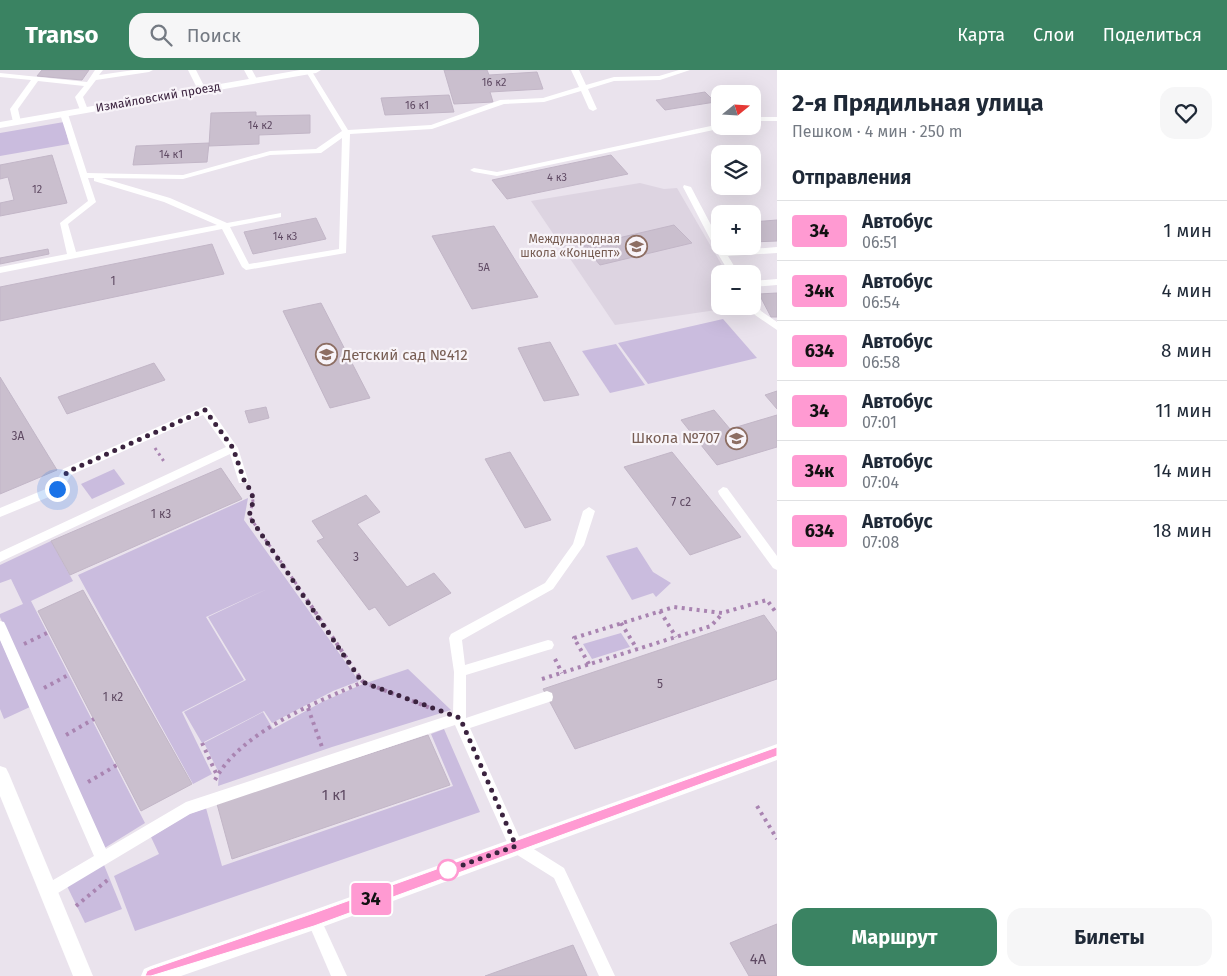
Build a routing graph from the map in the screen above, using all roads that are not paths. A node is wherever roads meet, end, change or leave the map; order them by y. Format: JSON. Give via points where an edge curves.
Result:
{"nodes":[{"id":1,"x":99,"y":70,"type":"edge"},
{"id":2,"x":149,"y":70,"type":"edge"},
{"id":3,"x":192,"y":70,"type":"edge"},
{"id":4,"x":248,"y":70,"type":"edge"},
{"id":5,"x":575,"y":70,"type":"edge"},
{"id":6,"x":686,"y":70,"type":"edge"},
{"id":7,"x":312,"y":71,"type":"edge"},
{"id":8,"x":295,"y":72,"type":"edge"},
{"id":9,"x":0,"y":75,"type":"edge"},
{"id":10,"x":36,"y":79,"type":"junction"},
{"id":11,"x":91,"y":81,"type":"junction"},
{"id":12,"x":254,"y":81,"type":"junction"},
{"id":13,"x":582,"y":88,"type":"junction"},
{"id":14,"x":202,"y":90,"type":"junction"},
{"id":15,"x":593,"y":109,"type":"dead end"},
{"id":16,"x":84,"y":110,"type":"junction"},
{"id":17,"x":64,"y":114,"type":"junction"},
{"id":18,"x":761,"y":119,"type":"edge"},
{"id":19,"x":777,"y":119,"type":"edge"},
{"id":20,"x":18,"y":122,"type":"junction"},
{"id":21,"x":0,"y":125,"type":"edge"},
{"id":22,"x":711,"y":128,"type":"edge"},
{"id":23,"x":346,"y":132,"type":"junction"},
{"id":24,"x":474,"y":170,"type":"dead end"},
{"id":25,"x":83,"y":175,"type":"junction"},
{"id":26,"x":687,"y":187,"type":"dead end"},
{"id":27,"x":278,"y":215,"type":"dead end"},
{"id":28,"x":225,"y":225,"type":"junction"},
{"id":29,"x":711,"y":233,"type":"edge"},
{"id":30,"x":777,"y":250,"type":"edge"},
{"id":31,"x":761,"y":251,"type":"edge"},
{"id":32,"x":72,"y":256,"type":"junction"},
{"id":33,"x":0,"y":270,"type":"edge"},
{"id":34,"x":777,"y":282,"type":"edge"},
{"id":35,"x":761,"y":283,"type":"edge"},
{"id":36,"x":761,"y":315,"type":"edge"},
{"id":37,"x":777,"y":326,"type":"edge"},
{"id":38,"x":233,"y":448,"type":"junction"},
{"id":39,"x":244,"y":480,"type":"road end"},
{"id":40,"x":723,"y":492,"type":"dead end"},
{"id":41,"x":589,"y":511,"type":"dead end"},
{"id":42,"x":0,"y":512,"type":"edge"},
{"id":43,"x":0,"y":557,"type":"edge"},
{"id":44,"x":777,"y":565,"type":"edge"},
{"id":45,"x":0,"y":626,"type":"edge"},
{"id":46,"x":548,"y":645,"type":"dead end"},
{"id":47,"x":460,"y":672,"type":"junction"},
{"id":48,"x":547,"y":697,"type":"dead end"},
{"id":49,"x":461,"y":722,"type":"junction"},
{"id":50,"x":777,"y":752,"type":"edge"},
{"id":51,"x":0,"y":774,"type":"edge"},
{"id":52,"x":516,"y":846,"type":"junction"},
{"id":53,"x":102,"y":859,"type":"junction"},
{"id":54,"x":48,"y":891,"type":"junction"},
{"id":55,"x":314,"y":920,"type":"junction"},
{"id":56,"x":83,"y":976,"type":"edge"},
{"id":57,"x":151,"y":976,"type":"edge"},
{"id":58,"x":339,"y":976,"type":"edge"},
{"id":59,"x":607,"y":976,"type":"edge"}],
"edges":[{"from":1,"to":11,"type":"lane"},
{"from":2,"to":11,"type":"lane"},
{"from":3,"to":14,"type":"lane"},
{"from":4,"to":12,"type":"lane"},
{"from":5,"to":13,"type":"lane"},
{"from":6,"to":13,"type":"lane","via":[[660,78],[614,80]]},
{"from":7,"to":8,"type":"street","name":"Измайловский проезд"},
{"from":7,"to":23,"type":"lane"},
{"from":8,"to":12,"type":"street","name":"Измайловский проезд"},
{"from":9,"to":10,"type":"lane"},
{"from":10,"to":11,"type":"lane"},
{"from":10,"to":20,"type":"lane","via":[[14,108]]},
{"from":11,"to":16,"type":"lane","via":[[80,97]]},
{"from":12,"to":14,"type":"street","name":"Измайловский проезд"},
{"from":13,"to":15,"type":"lane"},
{"from":13,"to":23,"type":"lane","via":[[544,100],[503,102],[432,128]]},
{"from":14,"to":16,"type":"street","name":"Измайловский проезд"},
{"from":16,"to":17,"type":"street","name":"Измайловский проезд"},
{"from":17,"to":20,"type":"street","name":"Измайловский проезд"},
{"from":17,"to":25,"type":"lane"},
{"from":18,"to":19,"type":"lane"},
{"from":20,"to":21,"type":"street","name":"Измайловский проезд"},
{"from":22,"to":24,"type":"lane","via":[[498,174]]},
{"from":23,"to":25,"type":"lane","via":[[318,151],[270,153],[183,177]]},
{"from":23,"to":28,"type":"lane","via":[[343,251],[246,267]]},
{"from":25,"to":28,"type":"lane","via":[[167,200]]},
{"from":25,"to":32,"type":"lane","via":[[92,202],[64,223]]},
{"from":26,"to":29,"type":"lane"},
{"from":27,"to":28,"type":"lane"},
{"from":28,"to":32,"type":"lane"},
{"from":30,"to":31,"type":"lane"},
{"from":32,"to":33,"type":"lane"},
{"from":34,"to":35,"type":"lane"},
{"from":36,"to":37,"type":"lane"},
{"from":38,"to":39,"type":"lane"},
{"from":38,"to":42,"type":"lane","via":[[205,410],[67,472],[57,489]]},
{"from":38,"to":43,"type":"lane"},
{"from":40,"to":44,"type":"lane"},
{"from":41,"to":47,"type":"lane","via":[[578,544],[549,586],[455,638]]},
{"from":45,"to":53,"type":"lane"},
{"from":46,"to":47,"type":"lane"},
{"from":47,"to":49,"type":"lane"},
{"from":48,"to":49,"type":"lane"},
{"from":49,"to":52,"type":"lane"},
{"from":49,"to":53,"type":"lane","via":[[186,809]]},
{"from":50,"to":52,"type":"street"},
{"from":51,"to":54,"type":"street"},
{"from":52,"to":55,"type":"street"},
{"from":52,"to":59,"type":"lane","via":[[558,873]]},
{"from":53,"to":54,"type":"lane"},
{"from":54,"to":56,"type":"street"},
{"from":55,"to":57,"type":"street"},
{"from":55,"to":58,"type":"lane"}]}
